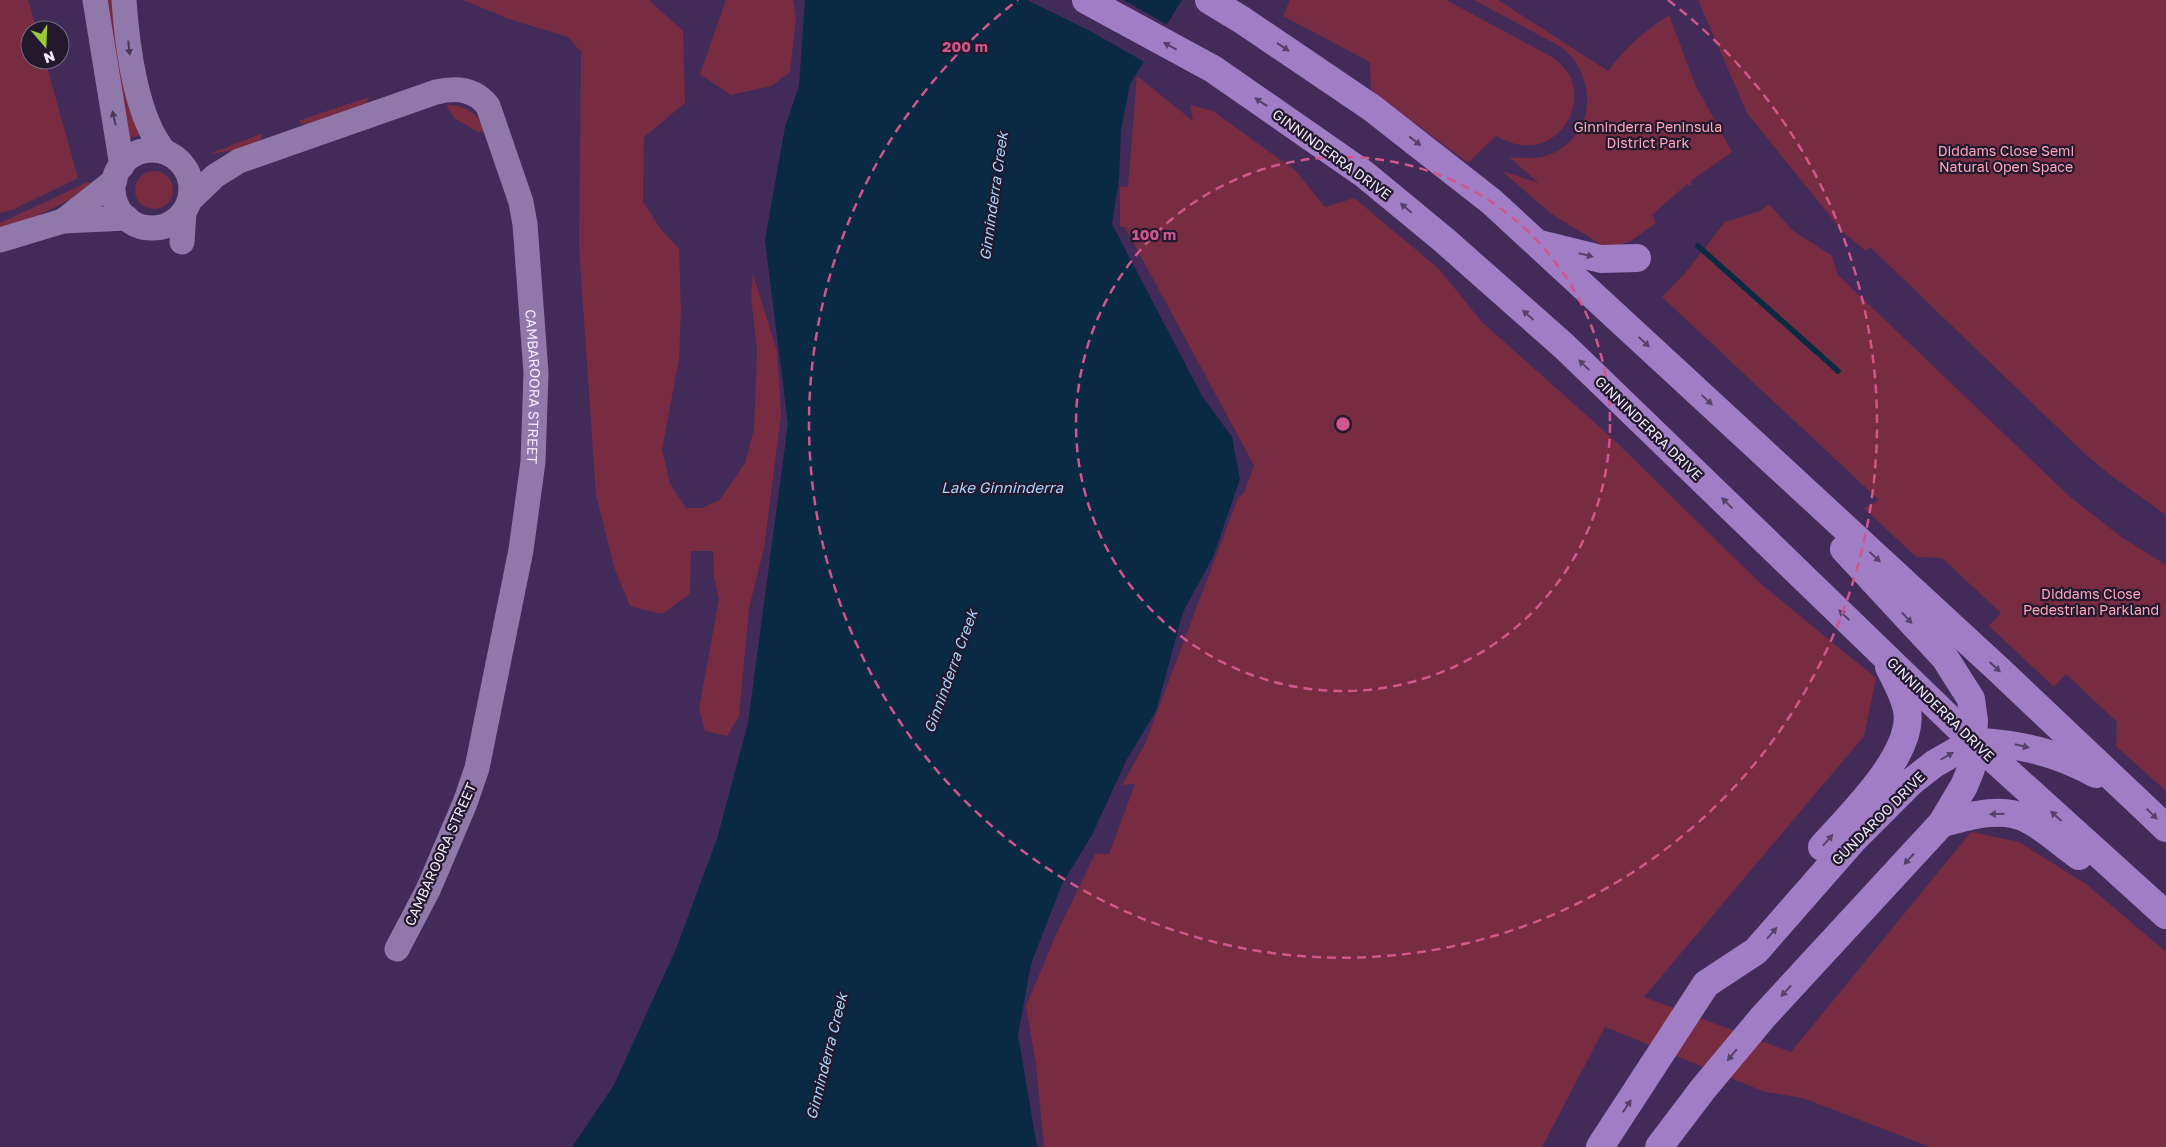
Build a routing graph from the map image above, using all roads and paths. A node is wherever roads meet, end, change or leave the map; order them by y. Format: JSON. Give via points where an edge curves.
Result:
{"nodes":[{"id":1,"x":95,"y":0,"type":"edge"},
{"id":2,"x":124,"y":0,"type":"edge"},
{"id":3,"x":1086,"y":0,"type":"edge"},
{"id":4,"x":1209,"y":0,"type":"edge"},
{"id":5,"x":171,"y":156,"type":"junction"},
{"id":6,"x":239,"y":161,"type":"junction"},
{"id":7,"x":118,"y":173,"type":"junction"},
{"id":8,"x":187,"y":206,"type":"junction"},
{"id":9,"x":63,"y":221,"type":"junction"},
{"id":10,"x":132,"y":222,"type":"junction"},
{"id":11,"x":0,"y":240,"type":"edge"},
{"id":12,"x":182,"y":242,"type":"dead end"},
{"id":13,"x":1538,"y":244,"type":"junction"},
{"id":14,"x":151,"y":248,"type":"dead end"},
{"id":15,"x":1637,"y":258,"type":"dead end"},
{"id":16,"x":1737,"y":428,"type":"junction"},
{"id":17,"x":1879,"y":649,"type":"junction"},
{"id":18,"x":1974,"y":740,"type":"junction"},
{"id":19,"x":2129,"y":791,"type":"junction"},
{"id":20,"x":1942,"y":823,"type":"junction"},
{"id":21,"x":2166,"y":828,"type":"edge"},
{"id":22,"x":2144,"y":896,"type":"junction"},
{"id":23,"x":2166,"y":915,"type":"edge"},
{"id":24,"x":397,"y":949,"type":"dead end"},
{"id":25,"x":1706,"y":984,"type":"junction"},
{"id":26,"x":1600,"y":1147,"type":"edge"},
{"id":27,"x":1659,"y":1147,"type":"edge"}],
"edges":[{"from":7,"to":1,"type":"street","one_way":true},
{"from":2,"to":5,"type":"street","one_way":true,"via":[[130,59],[151,134]]},
{"from":17,"to":3,"type":"main road","name":"GINNINDERRA DRIVE","one_way":true,"via":[[1565,347],[1364,174],[1213,70]]},
{"from":4,"to":13,"type":"main road","one_way":true,"via":[[1372,108],[1492,202]]},
{"from":5,"to":6,"type":"street","name":"CAMBAROORA STREET"},
{"from":5,"to":7,"type":"street","via":[[148,150],[135,154]]},
{"from":5,"to":8,"type":"street","via":[[189,175],[191,188]]},
{"from":6,"to":8,"type":"street","name":"CAMBAROORA STREET","via":[[216,176]]},
{"from":6,"to":24,"type":"street","name":"CAMBAROORA STREET","via":[[436,92],[459,89],[482,98],[488,106],[521,202],[536,373],[533,462],[524,532],[477,768],[466,803],[428,890]]},
{"from":7,"to":9,"type":"street"},
{"from":7,"to":10,"type":"street","via":[[114,197],[119,209]]},
{"from":8,"to":10,"type":"street","via":[[175,221],[163,226],[150,228]]},
{"from":8,"to":12,"type":"street"},
{"from":9,"to":10,"type":"street"},
{"from":9,"to":11,"type":"street"},
{"from":10,"to":14,"type":"street"},
{"from":13,"to":15,"type":"main road","one_way":true,"via":[[1601,259]]},
{"from":13,"to":16,"type":"main road","one_way":true},
{"from":16,"to":18,"type":"main road","one_way":true,"via":[[1945,658],[1971,699]]},
{"from":16,"to":19,"type":"main road","one_way":true},
{"from":17,"to":18,"type":"main road","name":"GINNINDERRA DRIVE"},
{"from":25,"to":17,"type":"main road","one_way":true,"via":[[1883,777],[1894,758],[1904,734],[1907,711],[1899,687]]},
{"from":18,"to":19,"type":"main road","one_way":true,"via":[[2014,744],[2068,758]]},
{"from":18,"to":20,"type":"main road","via":[[1971,769]]},
{"from":22,"to":18,"type":"main road","name":"GINNINDERRA DRIVE","one_way":true},
{"from":25,"to":18,"type":"main road","name":"GUNDAROO DRIVE","one_way":true,"via":[[1756,951],[1854,839],[1910,782]]},
{"from":19,"to":21,"type":"main road","one_way":true},
{"from":22,"to":20,"type":"main road","one_way":true,"via":[[2095,868],[2025,818],[2001,813]]},
{"from":20,"to":27,"type":"main road","one_way":true,"via":[[1763,1017]]},
{"from":22,"to":23,"type":"main road","name":"GINNINDERRA DRIVE"},
{"from":26,"to":25,"type":"main road","name":"GUNDAROO DRIVE","one_way":true}]}
